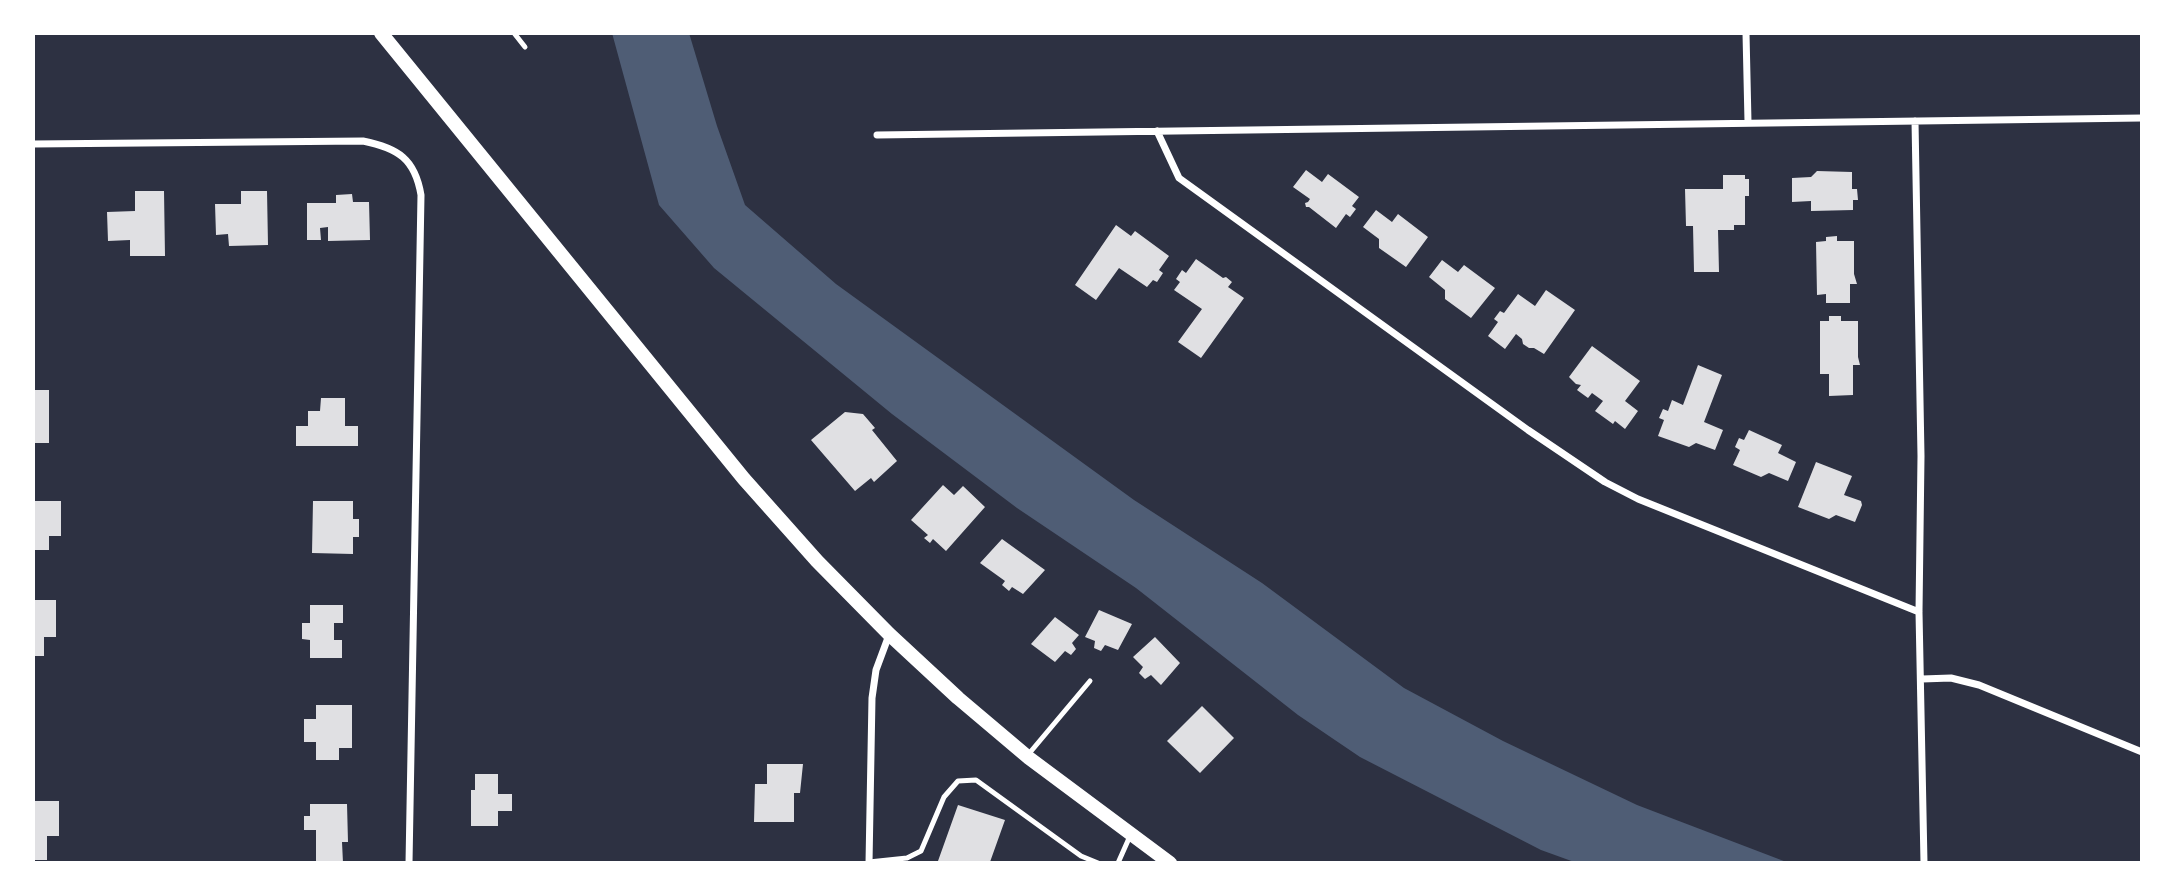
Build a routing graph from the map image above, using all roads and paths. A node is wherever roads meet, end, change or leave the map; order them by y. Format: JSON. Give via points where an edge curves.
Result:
{"nodes":[{"id":1,"x":381,"y":33,"type":"edge"},
{"id":2,"x":514,"y":33,"type":"edge"},
{"id":3,"x":1746,"y":33,"type":"edge"},
{"id":4,"x":525,"y":47,"type":"dead end"},
{"id":5,"x":2142,"y":118,"type":"edge"},
{"id":6,"x":1914,"y":121,"type":"junction"},
{"id":7,"x":1748,"y":122,"type":"junction"},
{"id":8,"x":1157,"y":131,"type":"junction"},
{"id":9,"x":877,"y":135,"type":"dead end"},
{"id":10,"x":33,"y":144,"type":"edge"},
{"id":11,"x":1919,"y":612,"type":"junction"},
{"id":12,"x":889,"y":634,"type":"junction"},
{"id":13,"x":1922,"y":679,"type":"junction"},
{"id":14,"x":1090,"y":681,"type":"dead end"},
{"id":15,"x":2142,"y":752,"type":"edge"},
{"id":16,"x":1027,"y":756,"type":"junction"},
{"id":17,"x":1131,"y":833,"type":"junction"},
{"id":18,"x":869,"y":862,"type":"edge"},
{"id":19,"x":409,"y":863,"type":"edge"},
{"id":20,"x":1098,"y":863,"type":"edge"},
{"id":21,"x":1118,"y":863,"type":"edge"},
{"id":22,"x":1170,"y":863,"type":"edge"},
{"id":23,"x":1924,"y":863,"type":"edge"}],
"edges":[{"from":1,"to":12,"type":"main road","via":[[744,479]]},
{"from":2,"to":4,"type":"lane"},
{"from":3,"to":7,"type":"street"},
{"from":5,"to":6,"type":"street"},
{"from":6,"to":7,"type":"street"},
{"from":6,"to":11,"type":"street","via":[[1921,456]]},
{"from":7,"to":8,"type":"street"},
{"from":8,"to":9,"type":"street"},
{"from":8,"to":11,"type":"street","via":[[1179,178],[1605,482]]},
{"from":10,"to":19,"type":"street","via":[[363,141],[389,146],[406,159],[418,178]]},
{"from":11,"to":13,"type":"street"},
{"from":12,"to":16,"type":"main road"},
{"from":12,"to":18,"type":"street","via":[[872,698]]},
{"from":13,"to":15,"type":"street","via":[[1951,678],[1979,685]]},
{"from":13,"to":23,"type":"street"},
{"from":14,"to":16,"type":"lane"},
{"from":16,"to":17,"type":"main road"},
{"from":17,"to":21,"type":"lane"},
{"from":17,"to":22,"type":"main road"},
{"from":18,"to":20,"type":"lane","via":[[907,858],[921,851],[944,797],[958,781],[976,780],[1081,856]]}]}
